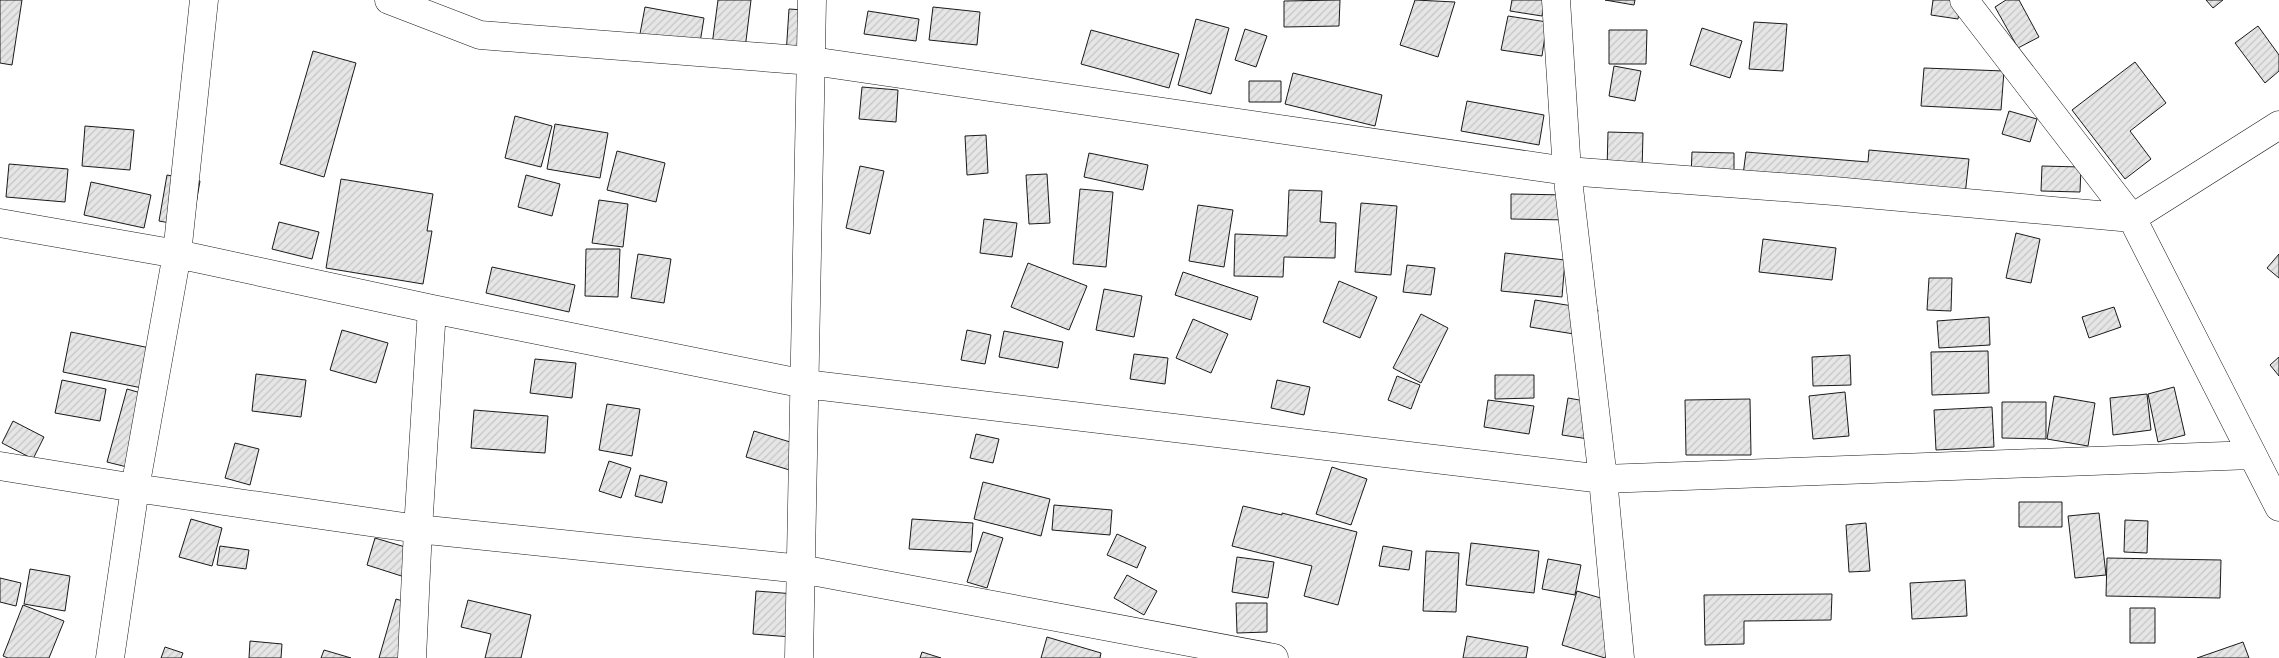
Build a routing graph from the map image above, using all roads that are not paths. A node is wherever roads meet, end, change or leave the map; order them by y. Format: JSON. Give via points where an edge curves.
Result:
{"nodes":[{"id":1,"x":204,"y":0,"type":"edge"},
{"id":2,"x":390,"y":0,"type":"edge"},
{"id":3,"x":812,"y":0,"type":"edge"},
{"id":4,"x":1556,"y":0,"type":"edge"},
{"id":5,"x":1964,"y":0,"type":"edge"},
{"id":6,"x":812,"y":61,"type":"junction"},
{"id":7,"x":2279,"y":125,"type":"edge"},
{"id":8,"x":1567,"y":171,"type":"junction"},
{"id":9,"x":2132,"y":218,"type":"junction"},
{"id":10,"x":0,"y":223,"type":"edge"},
{"id":11,"x":177,"y":254,"type":"junction"},
{"id":12,"x":432,"y":310,"type":"junction"},
{"id":13,"x":805,"y":384,"type":"junction"},
{"id":14,"x":2252,"y":455,"type":"junction"},
{"id":15,"x":0,"y":466,"type":"edge"},
{"id":16,"x":1603,"y":479,"type":"junction"},
{"id":17,"x":135,"y":488,"type":"junction"},
{"id":18,"x":2279,"y":507,"type":"edge"},
{"id":19,"x":418,"y":529,"type":"junction"},
{"id":20,"x":801,"y":568,"type":"junction"},
{"id":21,"x":110,"y":658,"type":"edge"},
{"id":22,"x":412,"y":658,"type":"edge"},
{"id":23,"x":799,"y":658,"type":"edge"},
{"id":24,"x":1274,"y":658,"type":"edge"},
{"id":25,"x":1620,"y":658,"type":"edge"}],
"edges":[{"from":1,"to":11,"type":"street"},
{"from":2,"to":6,"type":"street","via":[[480,35]]},
{"from":3,"to":6,"type":"street"},
{"from":4,"to":8,"type":"street"},
{"from":5,"to":9,"type":"street"},
{"from":6,"to":8,"type":"street"},
{"from":6,"to":13,"type":"street"},
{"from":7,"to":9,"type":"street"},
{"from":8,"to":9,"type":"street"},
{"from":8,"to":16,"type":"street"},
{"from":9,"to":14,"type":"street"},
{"from":10,"to":11,"type":"street"},
{"from":11,"to":12,"type":"street"},
{"from":11,"to":17,"type":"street"},
{"from":12,"to":13,"type":"street"},
{"from":12,"to":19,"type":"street"},
{"from":13,"to":16,"type":"street"},
{"from":13,"to":20,"type":"street"},
{"from":14,"to":16,"type":"street"},
{"from":14,"to":18,"type":"street"},
{"from":15,"to":17,"type":"street"},
{"from":16,"to":25,"type":"street"},
{"from":17,"to":19,"type":"street"},
{"from":17,"to":21,"type":"street"},
{"from":19,"to":20,"type":"street"},
{"from":19,"to":22,"type":"street"},
{"from":20,"to":23,"type":"street"},
{"from":20,"to":24,"type":"street"}]}
